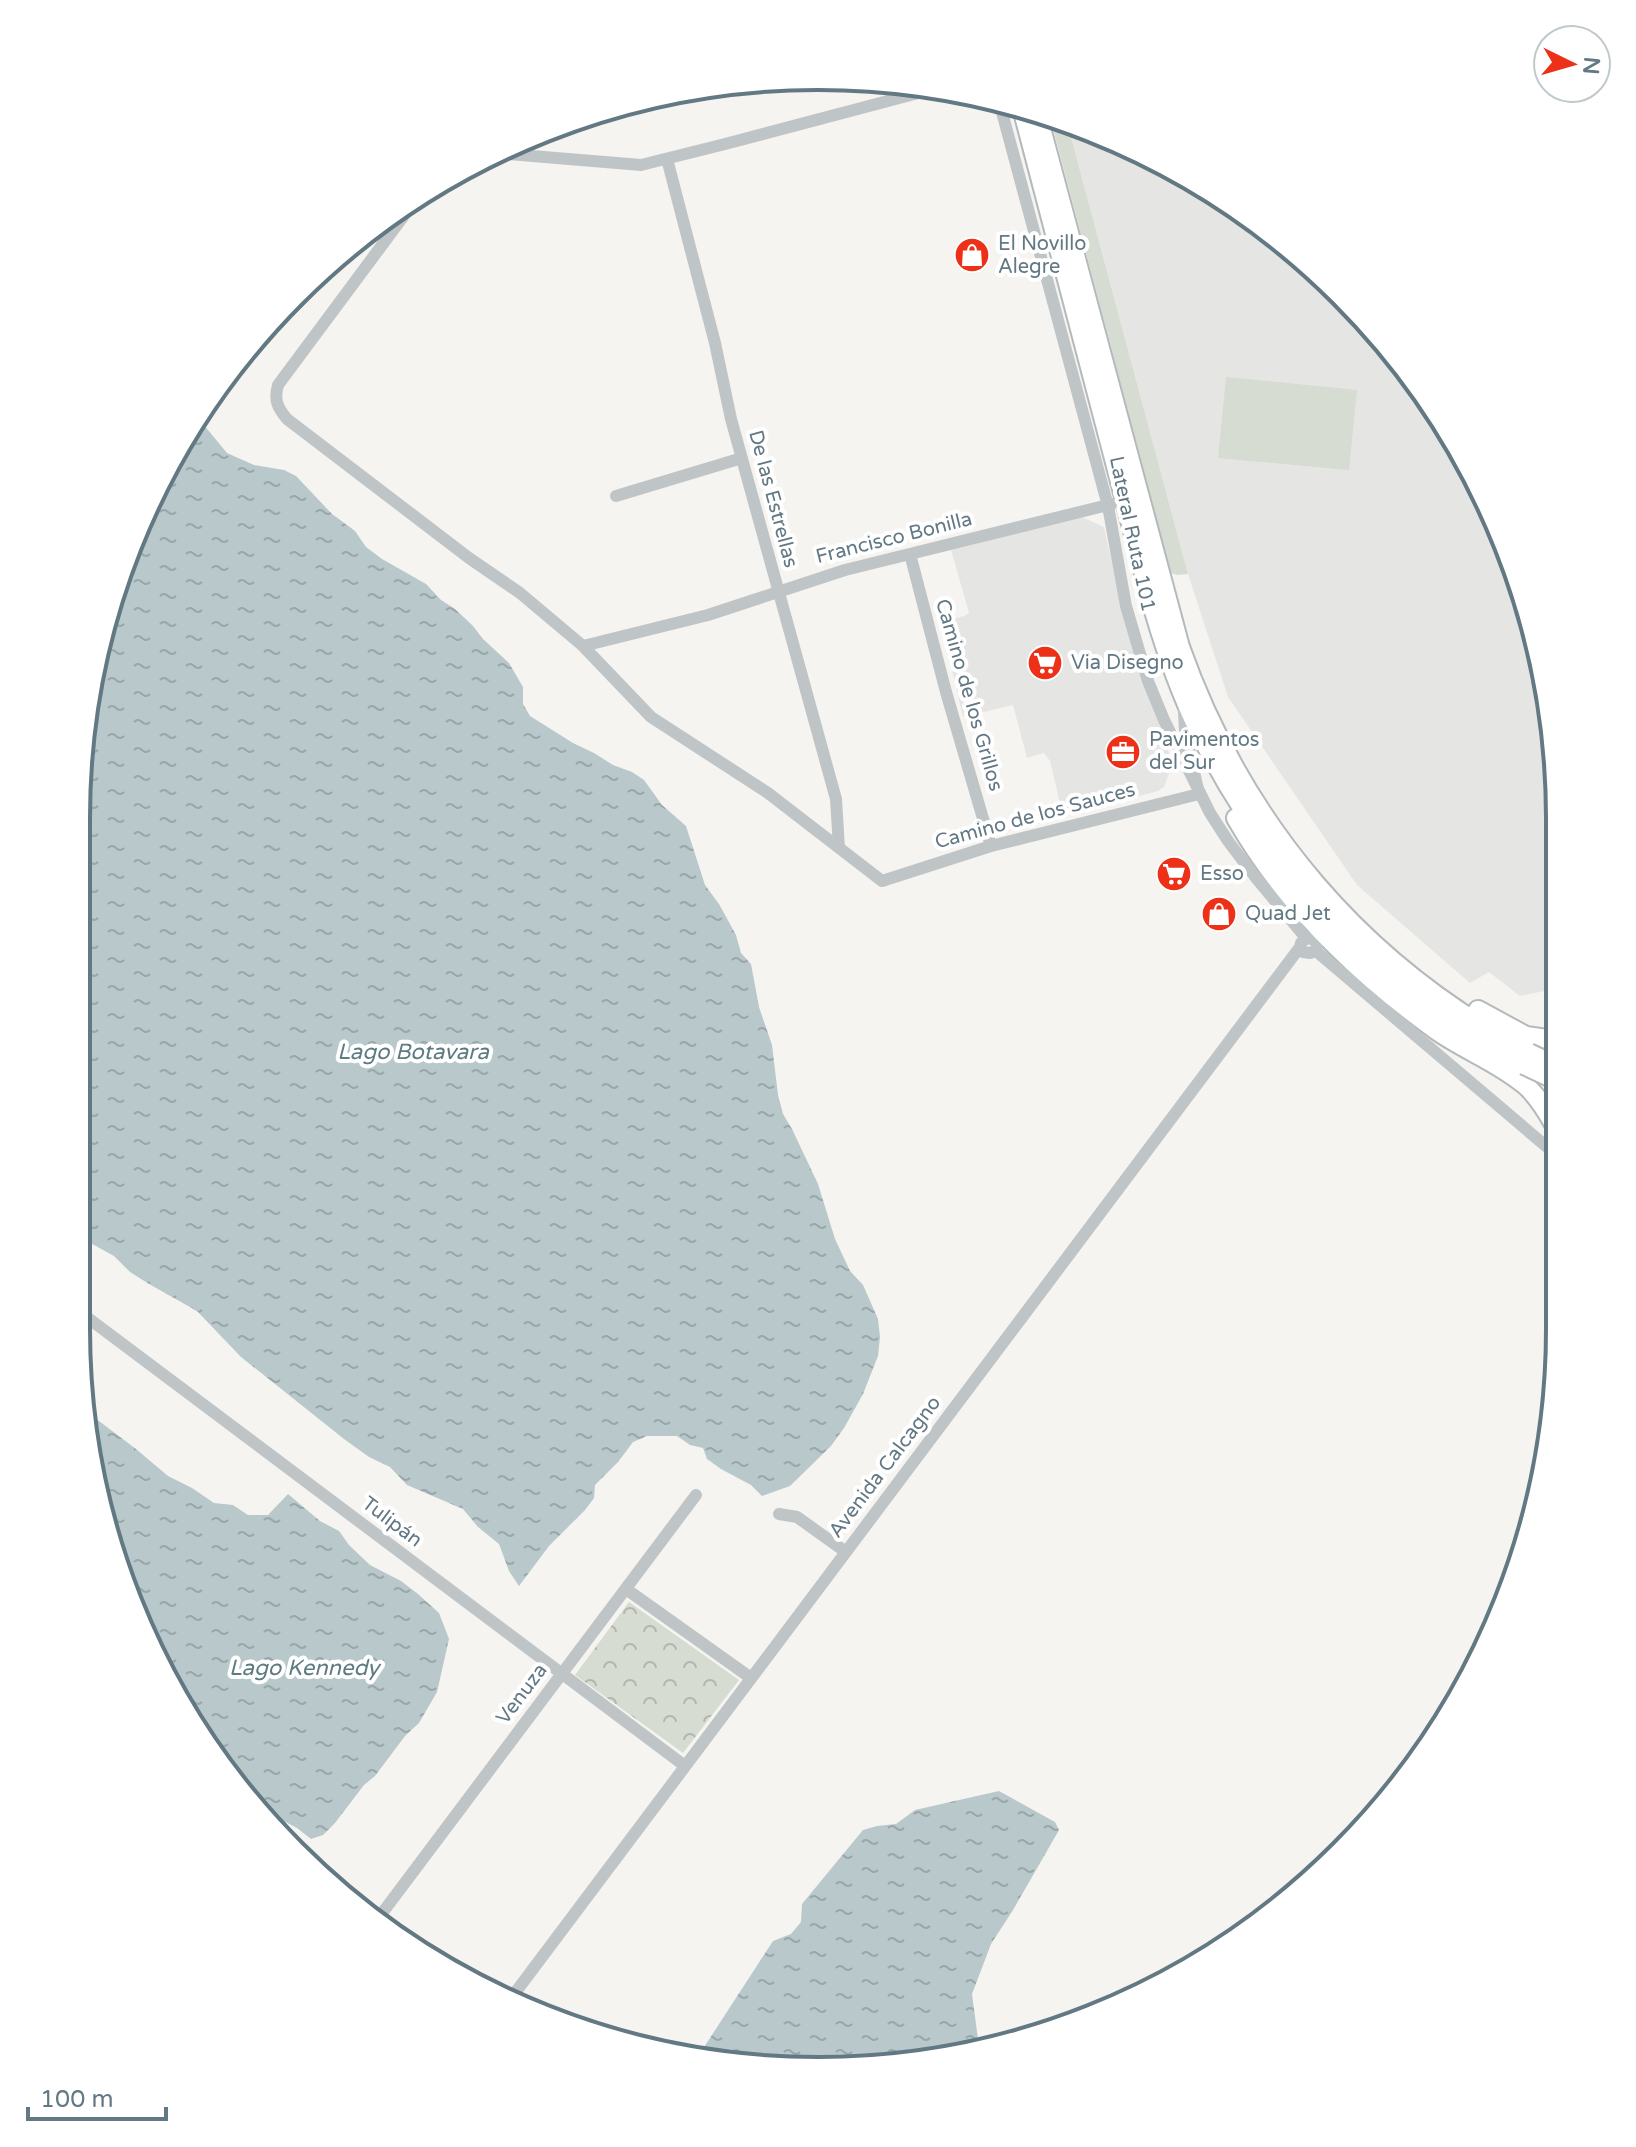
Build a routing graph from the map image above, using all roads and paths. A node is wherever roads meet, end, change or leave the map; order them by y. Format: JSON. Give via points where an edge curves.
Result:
{"nodes":[{"id":1,"x":908,"y":96,"type":"edge"},
{"id":2,"x":1003,"y":114,"type":"edge"},
{"id":3,"x":1030,"y":122,"type":"edge"},
{"id":4,"x":1033,"y":123,"type":"edge"},
{"id":5,"x":1033,"y":123,"type":"edge"},
{"id":6,"x":1012,"y":146,"type":"junction"},
{"id":7,"x":518,"y":155,"type":"edge"},
{"id":8,"x":667,"y":159,"type":"junction"},
{"id":9,"x":397,"y":225,"type":"edge"},
{"id":10,"x":742,"y":458,"type":"junction"},
{"id":11,"x":616,"y":496,"type":"dead end"},
{"id":12,"x":1117,"y":503,"type":"junction"},
{"id":13,"x":910,"y":554,"type":"junction"},
{"id":14,"x":778,"y":593,"type":"junction"},
{"id":15,"x":583,"y":646,"type":"junction"},
{"id":16,"x":1182,"y":691,"type":"junction"},
{"id":17,"x":1184,"y":712,"type":"junction"},
{"id":18,"x":1217,"y":735,"type":"junction"},
{"id":19,"x":1199,"y":794,"type":"junction"},
{"id":20,"x":991,"y":846,"type":"junction"},
{"id":21,"x":839,"y":848,"type":"junction"},
{"id":22,"x":1304,"y":949,"type":"junction"},
{"id":23,"x":1546,"y":1039,"type":"edge"},
{"id":24,"x":1527,"y":1059,"type":"junction"},
{"id":25,"x":1546,"y":1063,"type":"edge"},
{"id":26,"x":1546,"y":1069,"type":"edge"},
{"id":27,"x":1546,"y":1073,"type":"edge"},
{"id":28,"x":1546,"y":1104,"type":"edge"},
{"id":29,"x":1546,"y":1112,"type":"edge"},
{"id":30,"x":1546,"y":1146,"type":"edge"},
{"id":31,"x":90,"y":1320,"type":"edge"},
{"id":32,"x":696,"y":1495,"type":"dead end"},
{"id":33,"x":779,"y":1514,"type":"dead end"},
{"id":34,"x":846,"y":1552,"type":"junction"},
{"id":35,"x":626,"y":1589,"type":"junction"},
{"id":36,"x":562,"y":1675,"type":"junction"},
{"id":37,"x":751,"y":1678,"type":"junction"},
{"id":38,"x":685,"y":1766,"type":"junction"},
{"id":39,"x":383,"y":1912,"type":"edge"},
{"id":40,"x":516,"y":1991,"type":"edge"}],
"edges":[{"from":1,"to":8,"type":"street"},
{"from":2,"to":6,"type":"street","name":"Lateral Ruta 101"},
{"from":3,"to":6,"type":"street"},
{"from":4,"to":12,"type":"highway"},
{"from":5,"to":18,"type":"highway","via":[[1176,633]]},
{"from":6,"to":12,"type":"street","name":"Lateral Ruta 101"},
{"from":7,"to":8,"type":"street","via":[[641,165]]},
{"from":8,"to":10,"type":"street","name":"De las Estrellas"},
{"from":9,"to":15,"type":"street","via":[[278,385],[276,404],[287,419]]},
{"from":10,"to":11,"type":"street"},
{"from":10,"to":14,"type":"street","name":"De las Estrellas"},
{"from":12,"to":13,"type":"street","name":"Francisco Bonilla"},
{"from":12,"to":16,"type":"highway"},
{"from":12,"to":19,"type":"street","name":"Lateral Ruta 101","via":[[1119,575],[1136,642]]},
{"from":13,"to":14,"type":"street","name":"Francisco Bonilla"},
{"from":13,"to":20,"type":"street","name":"Camino de los Grillos"},
{"from":14,"to":15,"type":"street","name":"Francisco Bonilla"},
{"from":14,"to":21,"type":"street","name":"De las Estrellas","via":[[836,799]]},
{"from":15,"to":21,"type":"street","via":[[651,717],[768,793]]},
{"from":16,"to":17,"type":"highway"},
{"from":16,"to":24,"type":"highway","via":[[1210,754],[1246,814],[1313,902],[1411,993],[1465,1032]]},
{"from":17,"to":19,"type":"street"},
{"from":17,"to":29,"type":"highway","via":[[1249,841],[1313,924],[1405,1007],[1524,1084]]},
{"from":18,"to":23,"type":"highway","via":[[1231,745],[1308,858],[1362,919],[1485,1014],[1526,1036]]},
{"from":18,"to":24,"type":"highway","via":[[1257,808],[1343,915],[1441,1000]]},
{"from":19,"to":20,"type":"street","name":"Camino de los Sauces"},
{"from":19,"to":22,"type":"street","name":"Lateral Ruta 101"},
{"from":20,"to":21,"type":"street","name":"Camino de los Sauces","via":[[882,881]]},
{"from":22,"to":30,"type":"street","name":"Lateral Ruta 101"},
{"from":22,"to":34,"type":"street","name":"Avenida Calcagno"},
{"from":24,"to":25,"type":"highway","bridge":true},
{"from":24,"to":27,"type":"highway","bridge":true},
{"from":26,"to":28,"type":"highway"},
{"from":31,"to":36,"type":"street","name":"Tulipán"},
{"from":32,"to":35,"type":"street","name":"Venuza"},
{"from":33,"to":34,"type":"street","via":[[797,1517]]},
{"from":34,"to":37,"type":"street","name":"Avenida Calcagno"},
{"from":35,"to":36,"type":"street","name":"Venuza"},
{"from":35,"to":37,"type":"street"},
{"from":36,"to":38,"type":"street","name":"Tulipán"},
{"from":36,"to":39,"type":"street","name":"Venuza"},
{"from":37,"to":38,"type":"street","name":"Avenida Calcagno"},
{"from":38,"to":40,"type":"street","name":"Avenida Calcagno"}]}
